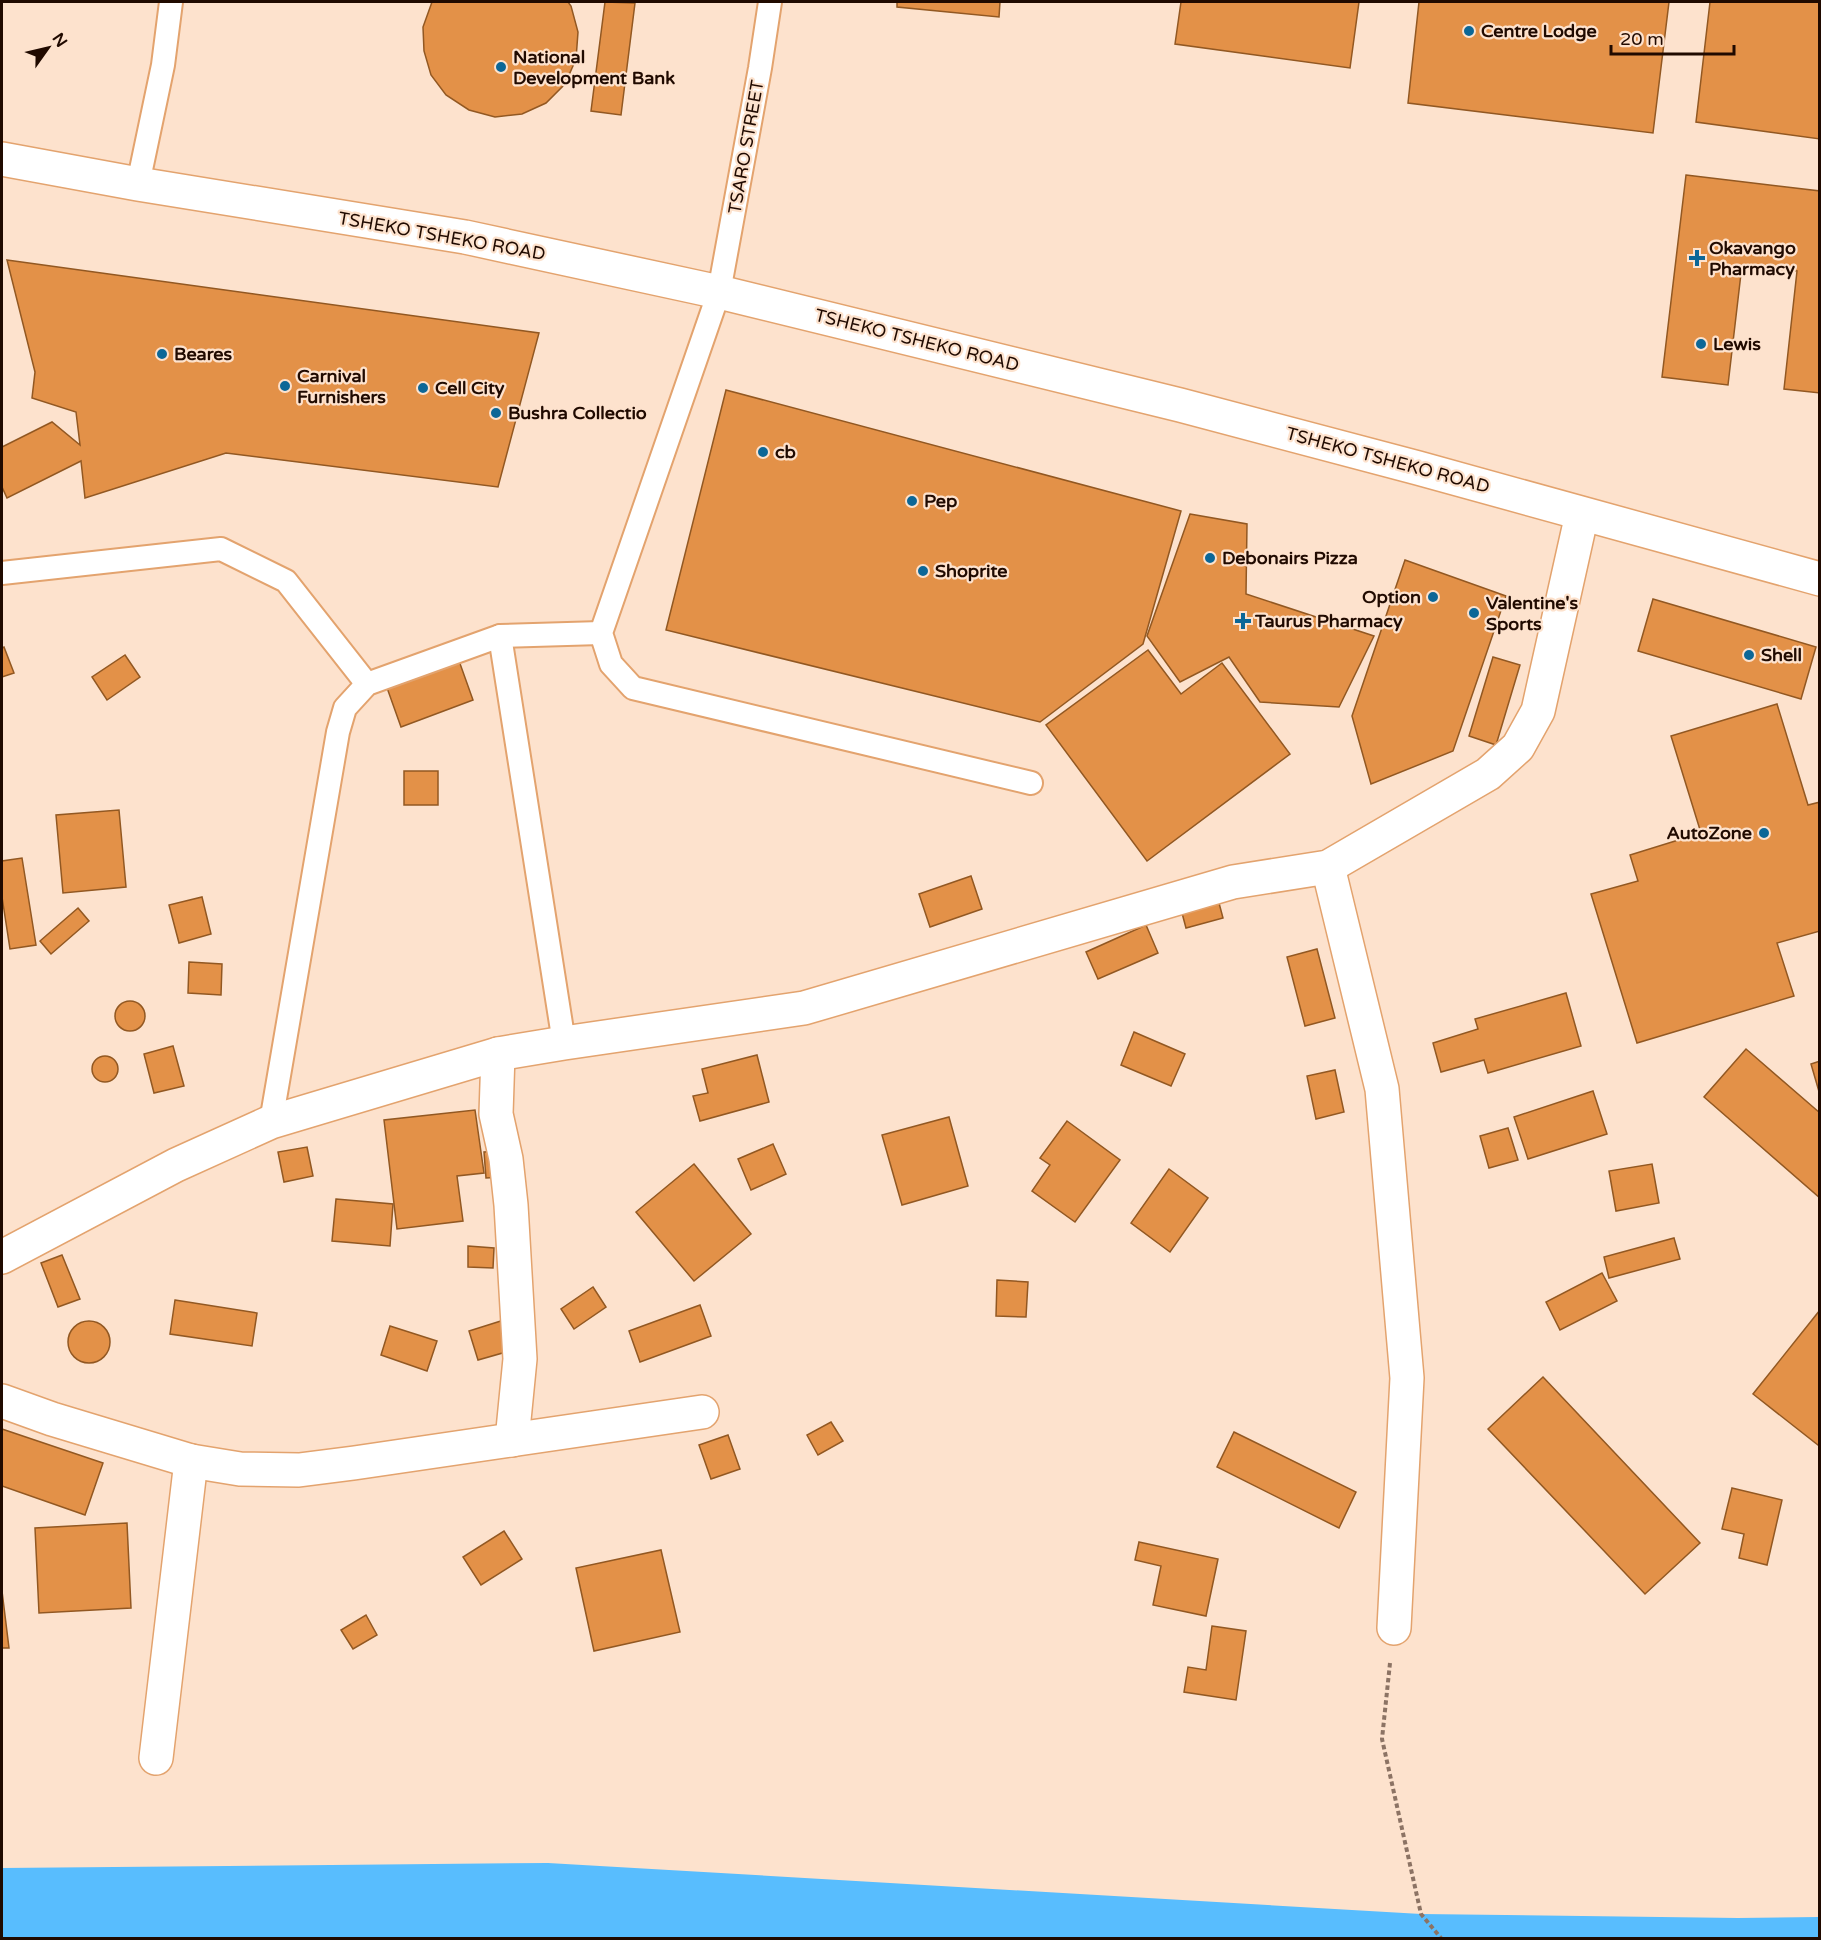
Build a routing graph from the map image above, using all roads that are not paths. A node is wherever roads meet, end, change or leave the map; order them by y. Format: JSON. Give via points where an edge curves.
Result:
{"nodes":[{"id":1,"x":171,"y":2,"type":"edge"},
{"id":2,"x":770,"y":2,"type":"edge"},
{"id":3,"x":2,"y":159,"type":"edge"},
{"id":4,"x":138,"y":184,"type":"junction"},
{"id":5,"x":718,"y":292,"type":"junction"},
{"id":6,"x":1582,"y":514,"type":"junction"},
{"id":7,"x":2,"y":573,"type":"edge"},
{"id":8,"x":1820,"y":579,"type":"edge"},
{"id":9,"x":601,"y":633,"type":"junction"},
{"id":10,"x":500,"y":636,"type":"junction"},
{"id":11,"x":367,"y":684,"type":"junction"},
{"id":12,"x":1031,"y":783,"type":"dead end"},
{"id":13,"x":1328,"y":867,"type":"junction"},
{"id":14,"x":564,"y":1042,"type":"junction"},
{"id":15,"x":498,"y":1054,"type":"junction"},
{"id":16,"x":271,"y":1122,"type":"junction"},
{"id":17,"x":2,"y":1257,"type":"edge"},
{"id":18,"x":2,"y":1401,"type":"edge"},
{"id":19,"x":702,"y":1413,"type":"dead end"},
{"id":20,"x":512,"y":1440,"type":"junction"},
{"id":21,"x":190,"y":1461,"type":"junction"},
{"id":22,"x":1394,"y":1628,"type":"road end"},
{"id":23,"x":156,"y":1758,"type":"dead end"}],
"edges":[{"from":1,"to":4,"type":"lane","via":[[163,64]]},
{"from":2,"to":5,"type":"lane","name":"TSARO STREET"},
{"from":3,"to":4,"type":"main road","name":"TSHEKO TSHEKO ROAD"},
{"from":4,"to":5,"type":"main road","name":"TSHEKO TSHEKO ROAD","via":[[465,237]]},
{"from":5,"to":6,"type":"main road","name":"TSHEKO TSHEKO ROAD","via":[[1180,405]]},
{"from":5,"to":9,"type":"lane","name":"TSARO STREET"},
{"from":6,"to":8,"type":"main road","name":"TSHEKO TSHEKO ROAD"},
{"from":6,"to":13,"type":"main road","via":[[1538,711],[1518,747],[1488,774]]},
{"from":7,"to":11,"type":"lane","via":[[221,549],[286,581]]},
{"from":9,"to":10,"type":"lane"},
{"from":9,"to":12,"type":"lane","via":[[611,664],[633,688]]},
{"from":10,"to":11,"type":"lane"},
{"from":10,"to":14,"type":"lane"},
{"from":11,"to":16,"type":"lane","via":[[345,708],[338,732]]},
{"from":13,"to":14,"type":"main road","via":[[1233,882],[804,1008]]},
{"from":13,"to":22,"type":"main road","via":[[1382,1089],[1407,1378]]},
{"from":14,"to":15,"type":"main road"},
{"from":15,"to":16,"type":"main road"},
{"from":15,"to":20,"type":"main road","via":[[496,1114],[511,1205],[520,1359]]},
{"from":16,"to":17,"type":"main road","via":[[176,1165]]},
{"from":18,"to":21,"type":"main road"},
{"from":19,"to":20,"type":"main road"},
{"from":20,"to":21,"type":"main road","via":[[299,1470],[240,1469]]},
{"from":21,"to":23,"type":"main road"}]}
